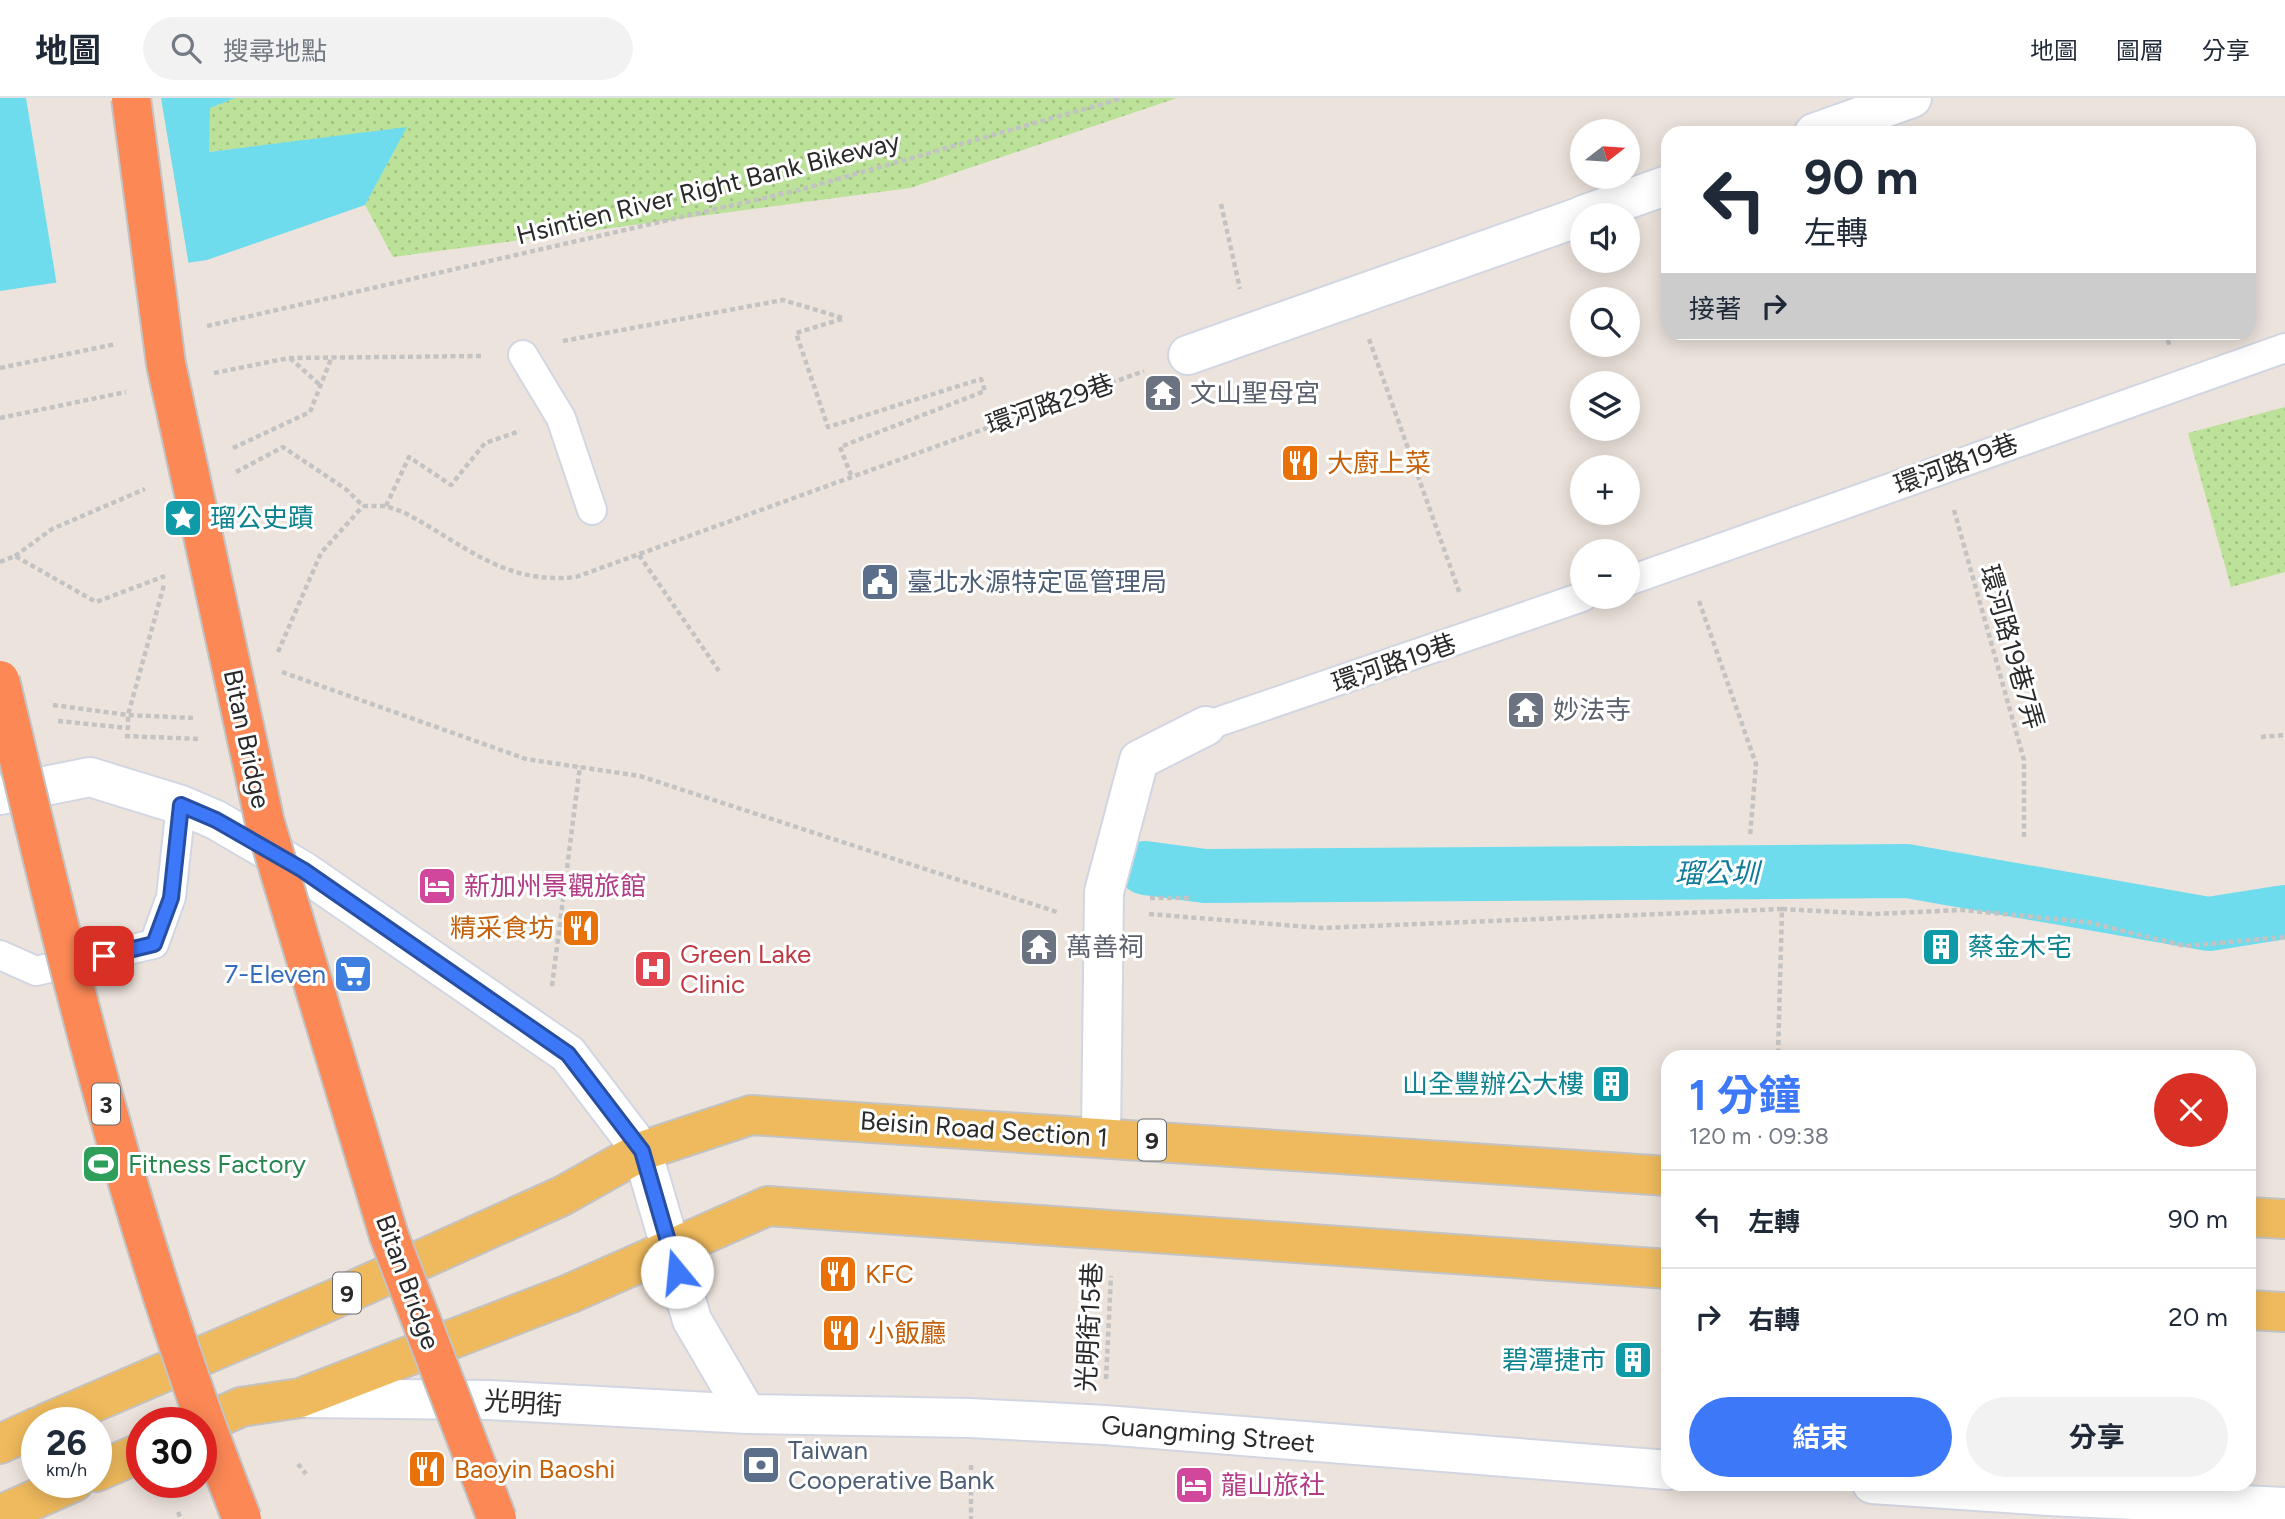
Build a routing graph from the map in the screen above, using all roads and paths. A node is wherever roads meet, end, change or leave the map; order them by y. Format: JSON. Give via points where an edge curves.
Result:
{"nodes":[{"id":1,"x":131,"y":98,"type":"edge"},
{"id":2,"x":1123,"y":98,"type":"edge"},
{"id":3,"x":1913,"y":98,"type":"edge"},
{"id":4,"x":1834,"y":126,"type":"edge"},
{"id":5,"x":1661,"y":187,"type":"edge"},
{"id":6,"x":1617,"y":203,"type":"edge"},
{"id":7,"x":1221,"y":204,"type":"dead end"},
{"id":8,"x":1570,"y":220,"type":"edge"},
{"id":9,"x":1354,"y":297,"type":"junction"},
{"id":10,"x":300,"y":306,"type":"dead end"},
{"id":11,"x":1250,"y":334,"type":"junction"},
{"id":12,"x":2285,"y":348,"type":"edge"},
{"id":13,"x":523,"y":355,"type":"junction"},
{"id":14,"x":1188,"y":355,"type":"joint"},
{"id":15,"x":289,"y":358,"type":"junction"},
{"id":16,"x":331,"y":359,"type":"junction"},
{"id":17,"x":210,"y":374,"type":"dead end"},
{"id":18,"x":320,"y":385,"type":"junction"},
{"id":19,"x":132,"y":391,"type":"dead end"},
{"id":20,"x":310,"y":412,"type":"dead end"},
{"id":21,"x":0,"y":418,"type":"edge"},
{"id":22,"x":485,"y":443,"type":"dead end"},
{"id":23,"x":1943,"y":469,"type":"junction"},
{"id":24,"x":851,"y":475,"type":"junction"},
{"id":25,"x":386,"y":506,"type":"junction"},
{"id":26,"x":592,"y":510,"type":"dead end"},
{"id":27,"x":52,"y":529,"type":"dead end"},
{"id":28,"x":639,"y":555,"type":"junction"},
{"id":29,"x":15,"y":556,"type":"dead end"},
{"id":30,"x":1685,"y":560,"type":"junction"},
{"id":31,"x":167,"y":575,"type":"dead end"},
{"id":32,"x":1640,"y":577,"type":"edge"},
{"id":33,"x":1570,"y":601,"type":"edge"},
{"id":34,"x":1475,"y":635,"type":"junction"},
{"id":35,"x":276,"y":656,"type":"dead end"},
{"id":36,"x":271,"y":668,"type":"dead end"},
{"id":37,"x":719,"y":671,"type":"dead end"},
{"id":38,"x":0,"y":680,"type":"edge"},
{"id":39,"x":46,"y":706,"type":"dead end"},
{"id":40,"x":128,"y":715,"type":"junction"},
{"id":41,"x":207,"y":719,"type":"dead end"},
{"id":42,"x":1206,"y":726,"type":"joint"},
{"id":43,"x":2285,"y":735,"type":"edge"},
{"id":44,"x":2261,"y":737,"type":"dead end"},
{"id":45,"x":580,"y":766,"type":"junction"},
{"id":46,"x":0,"y":795,"type":"edge"},
{"id":47,"x":181,"y":805,"type":"junction"},
{"id":48,"x":1751,"y":836,"type":"dead end"},
{"id":49,"x":2024,"y":839,"type":"dead end"},
{"id":50,"x":1146,"y":898,"type":"dead end"},
{"id":51,"x":1189,"y":898,"type":"dead end"},
{"id":52,"x":1782,"y":909,"type":"junction"},
{"id":53,"x":1104,"y":910,"type":"junction"},
{"id":54,"x":2285,"y":937,"type":"edge"},
{"id":55,"x":0,"y":956,"type":"edge"},
{"id":56,"x":551,"y":986,"type":"dead end"},
{"id":57,"x":1778,"y":1050,"type":"edge"},
{"id":58,"x":1101,"y":1136,"type":"junction"},
{"id":59,"x":642,"y":1151,"type":"junction"},
{"id":60,"x":1661,"y":1176,"type":"edge"},
{"id":61,"x":2256,"y":1217,"type":"edge"},
{"id":62,"x":2285,"y":1219,"type":"edge"},
{"id":63,"x":1113,"y":1230,"type":"junction"},
{"id":64,"x":670,"y":1249,"type":"junction"},
{"id":65,"x":1661,"y":1269,"type":"edge"},
{"id":66,"x":2256,"y":1310,"type":"edge"},
{"id":67,"x":2285,"y":1312,"type":"edge"},
{"id":68,"x":300,"y":1398,"type":"junction"},
{"id":69,"x":83,"y":1407,"type":"edge"},
{"id":70,"x":747,"y":1414,"type":"junction"},
{"id":71,"x":217,"y":1418,"type":"edge"},
{"id":72,"x":1105,"y":1425,"type":"junction"},
{"id":73,"x":21,"y":1434,"type":"edge"},
{"id":74,"x":0,"y":1444,"type":"edge"},
{"id":75,"x":298,"y":1464,"type":"dead end"},
{"id":76,"x":1661,"y":1469,"type":"edge"},
{"id":77,"x":306,"y":1474,"type":"dead end"},
{"id":78,"x":1923,"y":1491,"type":"edge"},
{"id":79,"x":38,"y":1498,"type":"edge"},
{"id":80,"x":2285,"y":1507,"type":"edge"},
{"id":81,"x":2048,"y":1508,"type":"edge"},
{"id":82,"x":178,"y":1512,"type":"dead end"},
{"id":83,"x":0,"y":1515,"type":"edge"},
{"id":84,"x":181,"y":1519,"type":"edge"},
{"id":85,"x":242,"y":1519,"type":"edge"},
{"id":86,"x":497,"y":1519,"type":"edge"}],
"edges":[{"from":1,"to":86,"type":"highway","name":"Bitan Bridge","bridge":true,"via":[[166,364],[265,823],[389,1236]]},
{"from":2,"to":10,"type":"path","name":"Hsintien River Right Bank Bikeway","via":[[799,190]]},
{"from":3,"to":4,"type":"street"},
{"from":5,"to":6,"type":"street"},
{"from":7,"to":11,"type":"path"},
{"from":8,"to":9,"type":"street"},
{"from":9,"to":11,"type":"street"},
{"from":9,"to":34,"type":"path"},
{"from":11,"to":14,"type":"street"},
{"from":12,"to":23,"type":"lane","name":"環河路19巷"},
{"from":13,"to":16,"type":"path"},
{"from":13,"to":24,"type":"path","via":[[569,339],[783,300],[843,318],[796,333],[828,427],[981,379],[985,391],[840,447]]},
{"from":13,"to":26,"type":"lane","via":[[561,418]]},
{"from":14,"to":24,"type":"path","name":"環河路29巷"},
{"from":15,"to":16,"type":"path"},
{"from":15,"to":17,"type":"path"},
{"from":15,"to":18,"type":"path"},
{"from":16,"to":18,"type":"path"},
{"from":18,"to":20,"type":"path"},
{"from":19,"to":21,"type":"path"},
{"from":22,"to":25,"type":"path","via":[[451,485],[410,457]]},
{"from":23,"to":30,"type":"lane","name":"環河路19巷"},
{"from":23,"to":49,"type":"path","name":"環河路19巷7弄","via":[[2024,760]]},
{"from":24,"to":28,"type":"path","name":"環河路29巷"},
{"from":25,"to":28,"type":"path","name":"環河路29巷","via":[[435,528],[504,571],[547,580],[576,577]]},
{"from":25,"to":35,"type":"path","via":[[363,506],[321,553]]},
{"from":27,"to":29,"type":"path"},
{"from":28,"to":37,"type":"path"},
{"from":30,"to":32,"type":"lane","name":"環河路19巷"},
{"from":30,"to":48,"type":"path","via":[[1756,764]]},
{"from":31,"to":40,"type":"path"},
{"from":33,"to":34,"type":"lane","name":"環河路19巷"},
{"from":34,"to":42,"type":"lane","name":"環河路19巷"},
{"from":36,"to":45,"type":"path","via":[[526,759]]},
{"from":38,"to":85,"type":"highway","number":"3","bridge":true,"via":[[55,912],[138,1222],[213,1447]]},
{"from":39,"to":40,"type":"path"},
{"from":40,"to":41,"type":"path"},
{"from":42,"to":53,"type":"street","via":[[1139,760],[1115,842]]},
{"from":43,"to":44,"type":"path"},
{"from":45,"to":53,"type":"path","via":[[640,776]]},
{"from":45,"to":56,"type":"path"},
{"from":46,"to":47,"type":"street","via":[[90,777]]},
{"from":47,"to":55,"type":"lane","via":[[171,898],[154,944],[36,971]]},
{"from":47,"to":59,"type":"street","via":[[303,870],[568,1054]]},
{"from":50,"to":51,"type":"path"},
{"from":52,"to":53,"type":"path","via":[[1321,928]]},
{"from":52,"to":54,"type":"path","via":[[1873,914],[1962,910],[2087,922],[2185,946]]},
{"from":52,"to":57,"type":"path"},
{"from":53,"to":58,"type":"street"},
{"from":58,"to":59,"type":"main road","name":"Beisin Road Section 1","number":"9","via":[[751,1115]]},
{"from":58,"to":60,"type":"main road","name":"Beisin Road Section 1","number":"9"},
{"from":59,"to":64,"type":"street"},
{"from":59,"to":69,"type":"main road","number":"9","via":[[562,1196]]},
{"from":61,"to":62,"type":"main road"},
{"from":63,"to":64,"type":"main road","via":[[768,1206]]},
{"from":63,"to":65,"type":"main road"},
{"from":63,"to":72,"type":"path","name":"光明街15巷"},
{"from":64,"to":68,"type":"main road","via":[[569,1294]]},
{"from":64,"to":70,"type":"street","via":[[692,1320]]},
{"from":66,"to":67,"type":"main road"},
{"from":68,"to":70,"type":"street","name":"光明街","via":[[489,1400]]},
{"from":68,"to":71,"type":"main road","via":[[241,1407]]},
{"from":70,"to":72,"type":"street","name":"Guangming Street"},
{"from":72,"to":76,"type":"street","name":"Guangming Street"},
{"from":73,"to":74,"type":"main road"},
{"from":75,"to":77,"type":"path"},
{"from":78,"to":81,"type":"street"},
{"from":79,"to":83,"type":"main road"},
{"from":80,"to":81,"type":"street"},
{"from":82,"to":84,"type":"path"}]}
